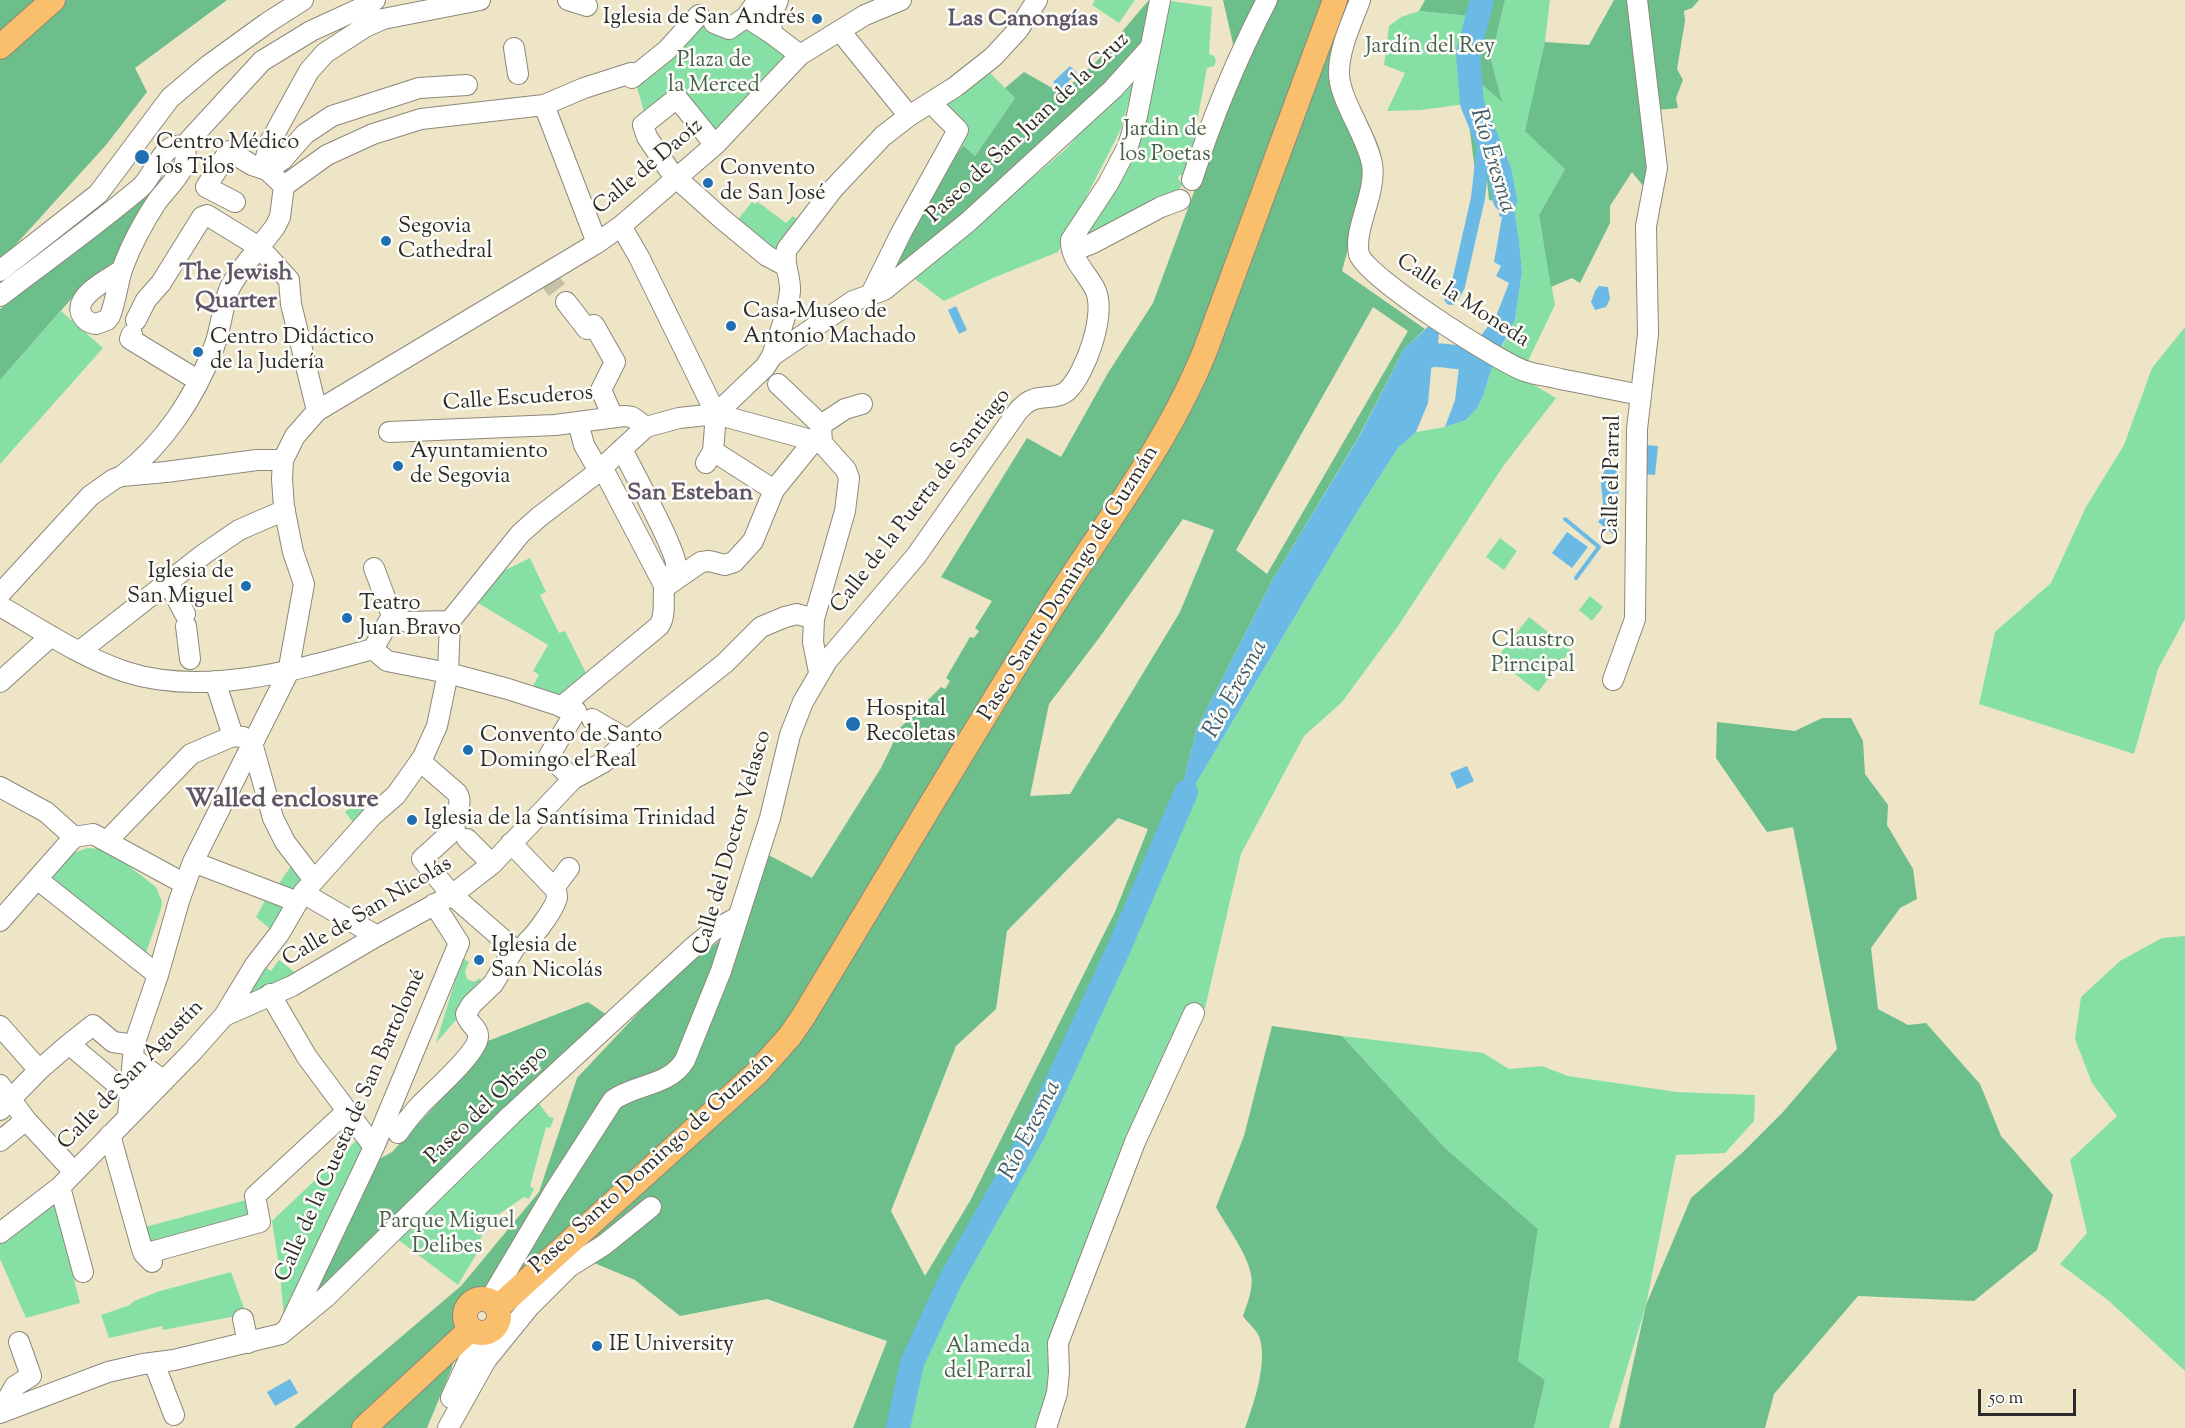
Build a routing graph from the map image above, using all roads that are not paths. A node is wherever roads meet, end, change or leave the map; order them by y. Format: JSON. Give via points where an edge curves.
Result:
{"nodes":[{"id":1,"x":53,"y":0,"type":"edge"},
{"id":2,"x":303,"y":0,"type":"edge"},
{"id":3,"x":375,"y":0,"type":"edge"},
{"id":4,"x":480,"y":0,"type":"edge"},
{"id":5,"x":758,"y":0,"type":"edge"},
{"id":6,"x":778,"y":0,"type":"edge"},
{"id":7,"x":901,"y":0,"type":"edge"},
{"id":8,"x":1037,"y":0,"type":"edge"},
{"id":9,"x":1160,"y":0,"type":"edge"},
{"id":10,"x":1267,"y":0,"type":"edge"},
{"id":11,"x":1335,"y":0,"type":"edge"},
{"id":12,"x":1360,"y":0,"type":"edge"},
{"id":13,"x":1637,"y":0,"type":"edge"},
{"id":14,"x":746,"y":18,"type":"junction"},
{"id":15,"x":840,"y":31,"type":"junction"},
{"id":16,"x":771,"y":33,"type":"junction"},
{"id":17,"x":0,"y":47,"type":"edge"},
{"id":18,"x":1151,"y":47,"type":"junction"},
{"id":19,"x":514,"y":48,"type":"dead end"},
{"id":20,"x":807,"y":50,"type":"junction"},
{"id":21,"x":518,"y":74,"type":"dead end"},
{"id":22,"x":467,"y":85,"type":"dead end"},
{"id":23,"x":931,"y":103,"type":"junction"},
{"id":24,"x":544,"y":105,"type":"junction"},
{"id":25,"x":909,"y":117,"type":"junction"},
{"id":26,"x":715,"y":145,"type":"junction"},
{"id":27,"x":183,"y":147,"type":"junction"},
{"id":28,"x":267,"y":171,"type":"junction"},
{"id":29,"x":677,"y":178,"type":"junction"},
{"id":30,"x":1192,"y":180,"type":"dead end"},
{"id":31,"x":284,"y":186,"type":"junction"},
{"id":32,"x":1180,"y":200,"type":"dead end"},
{"id":33,"x":217,"y":205,"type":"junction"},
{"id":34,"x":621,"y":226,"type":"junction"},
{"id":35,"x":597,"y":243,"type":"junction"},
{"id":36,"x":259,"y":247,"type":"junction"},
{"id":37,"x":1072,"y":251,"type":"junction"},
{"id":38,"x":786,"y":257,"type":"junction"},
{"id":39,"x":122,"y":270,"type":"dead end"},
{"id":40,"x":0,"y":271,"type":"edge"},
{"id":41,"x":871,"y":294,"type":"junction"},
{"id":42,"x":0,"y":296,"type":"edge"},
{"id":43,"x":566,"y":303,"type":"tunnel mouth"},
{"id":44,"x":768,"y":361,"type":"junction"},
{"id":45,"x":1525,"y":371,"type":"joint"},
{"id":46,"x":194,"y":378,"type":"junction"},
{"id":47,"x":778,"y":384,"type":"dead end"},
{"id":48,"x":1641,"y":395,"type":"junction"},
{"id":49,"x":862,"y":404,"type":"dead end"},
{"id":50,"x":317,"y":411,"type":"junction"},
{"id":51,"x":716,"y":414,"type":"junction"},
{"id":52,"x":613,"y":417,"type":"junction"},
{"id":53,"x":578,"y":422,"type":"junction"},
{"id":54,"x":646,"y":427,"type":"junction"},
{"id":55,"x":389,"y":432,"type":"dead end"},
{"id":56,"x":819,"y":437,"type":"junction"},
{"id":57,"x":622,"y":449,"type":"junction"},
{"id":58,"x":283,"y":460,"type":"junction"},
{"id":59,"x":600,"y":469,"type":"junction"},
{"id":60,"x":122,"y":476,"type":"junction"},
{"id":61,"x":774,"y":490,"type":"junction"},
{"id":62,"x":285,"y":510,"type":"junction"},
{"id":63,"x":374,"y":568,"type":"dead end"},
{"id":64,"x":168,"y":582,"type":"junction"},
{"id":65,"x":665,"y":587,"type":"junction"},
{"id":66,"x":0,"y":594,"type":"edge"},
{"id":67,"x":0,"y":606,"type":"edge"},
{"id":68,"x":399,"y":619,"type":"junction"},
{"id":69,"x":814,"y":619,"type":"junction"},
{"id":70,"x":450,"y":621,"type":"junction"},
{"id":71,"x":51,"y":636,"type":"junction"},
{"id":72,"x":376,"y":644,"type":"junction"},
{"id":73,"x":80,"y":651,"type":"junction"},
{"id":74,"x":819,"y":672,"type":"junction"},
{"id":75,"x":190,"y":673,"type":"junction"},
{"id":76,"x":288,"y":673,"type":"junction"},
{"id":77,"x":448,"y":673,"type":"junction"},
{"id":78,"x":1613,"y":680,"type":"dead end"},
{"id":79,"x":215,"y":681,"type":"junction"},
{"id":80,"x":0,"y":682,"type":"edge"},
{"id":81,"x":576,"y":712,"type":"junction"},
{"id":82,"x":256,"y":735,"type":"junction"},
{"id":83,"x":233,"y":736,"type":"junction"},
{"id":84,"x":628,"y":740,"type":"junction"},
{"id":85,"x":420,"y":761,"type":"junction"},
{"id":86,"x":573,"y":779,"type":"junction"},
{"id":87,"x":0,"y":787,"type":"edge"},
{"id":88,"x":461,"y":834,"type":"junction"},
{"id":89,"x":74,"y":837,"type":"junction"},
{"id":90,"x":107,"y":841,"type":"junction"},
{"id":91,"x":511,"y":843,"type":"junction"},
{"id":92,"x":193,"y":862,"type":"junction"},
{"id":93,"x":492,"y":864,"type":"junction"},
{"id":94,"x":569,"y":868,"type":"dead end"},
{"id":95,"x":37,"y":879,"type":"junction"},
{"id":96,"x":185,"y":884,"type":"junction"},
{"id":97,"x":554,"y":888,"type":"junction"},
{"id":98,"x":305,"y":892,"type":"junction"},
{"id":99,"x":452,"y":895,"type":"junction"},
{"id":100,"x":434,"y":904,"type":"junction"},
{"id":101,"x":738,"y":917,"type":"junction"},
{"id":102,"x":0,"y":921,"type":"edge"},
{"id":103,"x":377,"y":936,"type":"junction"},
{"id":104,"x":519,"y":946,"type":"junction"},
{"id":105,"x":159,"y":975,"type":"junction"},
{"id":106,"x":270,"y":994,"type":"junction"},
{"id":107,"x":1194,"y":1013,"type":"dead end"},
{"id":108,"x":224,"y":1017,"type":"junction"},
{"id":109,"x":0,"y":1026,"type":"edge"},
{"id":110,"x":69,"y":1044,"type":"junction"},
{"id":111,"x":133,"y":1052,"type":"junction"},
{"id":112,"x":39,"y":1070,"type":"junction"},
{"id":113,"x":164,"y":1081,"type":"junction"},
{"id":114,"x":130,"y":1090,"type":"junction"},
{"id":115,"x":4,"y":1099,"type":"edge"},
{"id":116,"x":347,"y":1112,"type":"junction"},
{"id":117,"x":128,"y":1116,"type":"junction"},
{"id":118,"x":26,"y":1120,"type":"junction"},
{"id":119,"x":398,"y":1133,"type":"dead end"},
{"id":120,"x":110,"y":1135,"type":"junction"},
{"id":121,"x":0,"y":1141,"type":"edge"},
{"id":122,"x":374,"y":1147,"type":"junction"},
{"id":123,"x":74,"y":1172,"type":"junction"},
{"id":124,"x":60,"y":1187,"type":"junction"},
{"id":125,"x":651,"y":1207,"type":"dead end"},
{"id":126,"x":0,"y":1233,"type":"edge"},
{"id":127,"x":83,"y":1272,"type":"dead end"},
{"id":128,"x":493,"y":1305,"type":"junction"},
{"id":129,"x":243,"y":1319,"type":"dead end"},
{"id":130,"x":476,"y":1331,"type":"junction"},
{"id":131,"x":282,"y":1332,"type":"junction"},
{"id":132,"x":19,"y":1342,"type":"dead end"},
{"id":133,"x":248,"y":1343,"type":"junction"},
{"id":134,"x":154,"y":1363,"type":"junction"},
{"id":135,"x":0,"y":1413,"type":"edge"},
{"id":136,"x":174,"y":1415,"type":"dead end"},
{"id":137,"x":364,"y":1428,"type":"edge"},
{"id":138,"x":437,"y":1428,"type":"edge"},
{"id":139,"x":448,"y":1428,"type":"edge"},
{"id":140,"x":1046,"y":1428,"type":"edge"}],
"edges":[{"from":1,"to":17,"type":"main road"},
{"from":2,"to":40,"type":"street","via":[[267,22],[170,98],[98,194]]},
{"from":3,"to":27,"type":"street","via":[[311,31],[262,61]]},
{"from":4,"to":28,"type":"street","via":[[383,18],[325,53],[309,71],[270,142]]},
{"from":5,"to":14,"type":"street"},
{"from":6,"to":16,"type":"street"},
{"from":7,"to":15,"type":"street","name":"Calle de Daoíz"},
{"from":8,"to":23,"type":"street","via":[[1018,30],[993,57]]},
{"from":9,"to":18,"type":"street"},
{"from":10,"to":30,"type":"street","via":[[1233,71]]},
{"from":11,"to":128,"type":"main road","name":"Paseo Santo Domingo de Guzmán","via":[[1186,396],[803,1017],[757,1073],[509,1295]]},
{"from":12,"to":45,"type":"street","name":"Calle la Moneda","via":[[1339,69],[1372,167],[1371,192],[1360,234],[1361,259],[1376,275],[1435,318]]},
{"from":13,"to":48,"type":"street","via":[[1657,168],[1646,226],[1648,334]]},
{"from":14,"to":16,"type":"street"},
{"from":14,"to":24,"type":"street","via":[[729,29],[706,19],[631,76],[584,88]]},
{"from":15,"to":20,"type":"street","name":"Calle de Daoíz"},
{"from":15,"to":25,"type":"street"},
{"from":16,"to":20,"type":"street"},
{"from":18,"to":37,"type":"street","name":"Paseo de San Juan de la Cruz","via":[[1128,146],[1075,232]]},
{"from":18,"to":41,"type":"street","name":"Paseo de San Juan de la Cruz","via":[[1113,89],[968,222],[884,290]]},
{"from":19,"to":21,"type":"street"},
{"from":20,"to":26,"type":"street","name":"Calle de Daoíz"},
{"from":22,"to":28,"type":"street","via":[[419,88],[339,113],[305,135]]},
{"from":23,"to":25,"type":"street"},
{"from":23,"to":41,"type":"street","via":[[958,130]]},
{"from":24,"to":31,"type":"street","via":[[522,104],[421,119],[373,134],[327,155]]},
{"from":24,"to":35,"type":"street"},
{"from":25,"to":38,"type":"street","via":[[883,136],[834,189]]},
{"from":26,"to":29,"type":"street","name":"Calle de Daoíz"},
{"from":26,"to":29,"type":"street","via":[[677,98],[643,125],[647,137]]},
{"from":27,"to":39,"type":"street","via":[[184,165],[155,204]]},
{"from":27,"to":42,"type":"street","via":[[168,148],[145,184]]},
{"from":28,"to":31,"type":"street"},
{"from":28,"to":33,"type":"street","via":[[229,151],[206,187]]},
{"from":29,"to":34,"type":"street","name":"Calle de Daoíz"},
{"from":29,"to":38,"type":"street","via":[[772,259]]},
{"from":31,"to":36,"type":"street","via":[[278,222]]},
{"from":32,"to":37,"type":"street"},
{"from":33,"to":36,"type":"street"},
{"from":33,"to":46,"type":"street","via":[[202,217],[146,300],[133,331]]},
{"from":34,"to":35,"type":"street","name":"Calle de Daoíz"},
{"from":34,"to":51,"type":"street"},
{"from":35,"to":50,"type":"street","name":"Calle de Daoíz"},
{"from":36,"to":46,"type":"street","via":[[229,288],[214,346]]},
{"from":36,"to":50,"type":"street","via":[[289,280],[291,304]]},
{"from":37,"to":74,"type":"street","name":"Calle de la Puerta de Santiago","via":[[1095,289],[1100,314],[1087,358],[1075,381],[1066,392],[1034,399],[1018,411],[916,556]]},
{"from":38,"to":44,"type":"street","via":[[788,302]]},
{"from":41,"to":44,"type":"street","name":"Paseo de San Juan de la Cruz","via":[[853,301]]},
{"from":43,"to":52,"type":"street","via":[[587,329],[594,325],[615,362],[601,390]]},
{"from":44,"to":51,"type":"street","name":"Paseo de San Juan de la Cruz"},
{"from":45,"to":48,"type":"street","name":"Calle el Parral"},
{"from":46,"to":60,"type":"street","via":[[170,429],[153,450]]},
{"from":47,"to":56,"type":"street"},
{"from":48,"to":78,"type":"street","name":"Calle el Parral","via":[[1637,429],[1635,619]]},
{"from":49,"to":56,"type":"street","via":[[845,409]]},
{"from":50,"to":58,"type":"street","name":"Calle de Daoíz","via":[[295,436]]},
{"from":51,"to":54,"type":"street"},
{"from":51,"to":56,"type":"street"},
{"from":51,"to":61,"type":"street","via":[[710,457]]},
{"from":52,"to":53,"type":"street","name":"Calle Escuderos"},
{"from":52,"to":54,"type":"street","name":"Calle Escuderos","via":[[628,416]]},
{"from":53,"to":55,"type":"street","name":"Calle Escuderos"},
{"from":53,"to":59,"type":"street","via":[[584,445]]},
{"from":54,"to":57,"type":"street"},
{"from":56,"to":61,"type":"street"},
{"from":56,"to":69,"type":"street","via":[[849,478],[844,511]]},
{"from":57,"to":59,"type":"street"},
{"from":57,"to":65,"type":"street","via":[[675,560],[675,572]]},
{"from":58,"to":60,"type":"street"},
{"from":58,"to":62,"type":"street"},
{"from":59,"to":65,"type":"street"},
{"from":59,"to":70,"type":"street","via":[[520,534]]},
{"from":60,"to":66,"type":"street","via":[[90,496]]},
{"from":61,"to":65,"type":"street","via":[[753,541],[734,562],[701,562]]},
{"from":62,"to":64,"type":"street","via":[[239,530]]},
{"from":62,"to":76,"type":"street","via":[[304,584]]},
{"from":63,"to":68,"type":"street"},
{"from":64,"to":73,"type":"street"},
{"from":64,"to":75,"type":"street","via":[[186,620]]},
{"from":65,"to":81,"type":"street","via":[[659,626]]},
{"from":67,"to":71,"type":"street"},
{"from":68,"to":70,"type":"street"},
{"from":68,"to":72,"type":"street"},
{"from":69,"to":74,"type":"street","via":[[813,642]]},
{"from":69,"to":84,"type":"street","name":"Calle de San Nicolás","via":[[797,614],[761,627],[725,663]]},
{"from":70,"to":77,"type":"street","name":"Calle de San Agustín"},
{"from":71,"to":73,"type":"street"},
{"from":71,"to":80,"type":"street"},
{"from":72,"to":76,"type":"street"},
{"from":72,"to":77,"type":"street","via":[[387,661]]},
{"from":73,"to":75,"type":"street","via":[[146,677]]},
{"from":74,"to":101,"type":"street","name":"Calle del Doctor Velasco","via":[[790,735],[770,818]]},
{"from":75,"to":79,"type":"street"},
{"from":76,"to":79,"type":"street"},
{"from":76,"to":82,"type":"street"},
{"from":77,"to":81,"type":"street"},
{"from":77,"to":85,"type":"street","name":"Calle de San Agustín","via":[[437,726]]},
{"from":79,"to":83,"type":"street"},
{"from":81,"to":84,"type":"street"},
{"from":81,"to":86,"type":"street","via":[[549,756]]},
{"from":82,"to":83,"type":"street"},
{"from":82,"to":92,"type":"street"},
{"from":82,"to":98,"type":"street","via":[[273,818],[297,858]]},
{"from":83,"to":90,"type":"street","via":[[191,754]]},
{"from":84,"to":86,"type":"street","name":"Calle de San Nicolás","via":[[598,767]]},
{"from":85,"to":88,"type":"street","via":[[459,795],[459,806],[448,823]]},
{"from":85,"to":98,"type":"street","name":"Calle de San Agustín","via":[[396,795],[372,816]]},
{"from":86,"to":91,"type":"street","name":"Calle de San Nicolás"},
{"from":87,"to":89,"type":"street","via":[[46,812]]},
{"from":88,"to":93,"type":"street"},
{"from":88,"to":99,"type":"street","via":[[422,859]]},
{"from":89,"to":90,"type":"street","via":[[93,834]]},
{"from":89,"to":95,"type":"street"},
{"from":90,"to":96,"type":"street"},
{"from":91,"to":93,"type":"street","name":"Calle de San Nicolás"},
{"from":91,"to":97,"type":"street"},
{"from":92,"to":96,"type":"street"},
{"from":92,"to":98,"type":"street","via":[[273,891]]},
{"from":93,"to":99,"type":"street","name":"Calle de San Nicolás"},
{"from":94,"to":97,"type":"street"},
{"from":95,"to":102,"type":"street"},
{"from":95,"to":105,"type":"street"},
{"from":96,"to":105,"type":"street"},
{"from":97,"to":104,"type":"street","via":[[556,902],[541,926]]},
{"from":98,"to":103,"type":"street"},
{"from":98,"to":108,"type":"street","name":"Calle de San Agustín"},
{"from":99,"to":100,"type":"street","name":"Calle de San Nicolás"},
{"from":99,"to":104,"type":"street"},
{"from":100,"to":103,"type":"street","name":"Calle de San Nicolás"},
{"from":100,"to":122,"type":"street","name":"Calle de la Cuesta de San Bartolomé","via":[[459,943]]},
{"from":101,"to":128,"type":"street","name":"Calle del Doctor Velasco","via":[[683,1065],[670,1076],[613,1100],[552,1196]]},
{"from":101,"to":131,"type":"street","name":"Paseo del Obispo","via":[[691,949],[512,1115],[326,1297]]},
{"from":103,"to":106,"type":"street","name":"Calle de San Nicolás","via":[[292,986]]},
{"from":104,"to":119,"type":"street","via":[[466,1014],[478,1041]]},
{"from":105,"to":111,"type":"street"},
{"from":106,"to":108,"type":"street","name":"Calle de San Nicolás"},
{"from":106,"to":116,"type":"street","via":[[306,1057]]},
{"from":107,"to":140,"type":"street","via":[[1135,1142],[1058,1343],[1057,1393]]},
{"from":108,"to":113,"type":"street","name":"Calle de San Agustín"},
{"from":109,"to":112,"type":"street"},
{"from":110,"to":111,"type":"street","via":[[93,1026]]},
{"from":110,"to":112,"type":"street"},
{"from":110,"to":114,"type":"street","via":[[119,1086]]},
{"from":111,"to":113,"type":"street"},
{"from":111,"to":114,"type":"street"},
{"from":112,"to":115,"type":"street"},
{"from":113,"to":114,"type":"street"},
{"from":113,"to":117,"type":"street","name":"Calle de San Agustín"},
{"from":114,"to":117,"type":"street"},
{"from":115,"to":118,"type":"street"},
{"from":116,"to":120,"type":"street","via":[[255,1196],[260,1222],[148,1258]]},
{"from":116,"to":122,"type":"street"},
{"from":117,"to":120,"type":"street","name":"Calle de San Agustín"},
{"from":118,"to":121,"type":"street"},
{"from":118,"to":123,"type":"street"},
{"from":120,"to":123,"type":"street","name":"Calle de San Agustín"},
{"from":122,"to":131,"type":"street","name":"Calle de la Cuesta de San Bartolomé"},
{"from":123,"to":124,"type":"street","name":"Calle de San Agustín"},
{"from":124,"to":126,"type":"street","name":"Calle de San Agustín"},
{"from":124,"to":127,"type":"street"},
{"from":125,"to":139,"type":"street","via":[[574,1264],[529,1307],[481,1368]]},
{"from":128,"to":130,"type":"main road","name":"Paseo Santo Domingo de Guzmán","via":[[477,1301],[468,1307],[465,1318]]},
{"from":129,"to":133,"type":"street"},
{"from":130,"to":137,"type":"main road"},
{"from":130,"to":138,"type":"street"},
{"from":131,"to":133,"type":"street"},
{"from":132,"to":135,"type":"street","via":[[33,1381],[15,1386]]},
{"from":133,"to":134,"type":"street"},
{"from":134,"to":135,"type":"street","via":[[108,1372]]},
{"from":134,"to":136,"type":"street"}]}
